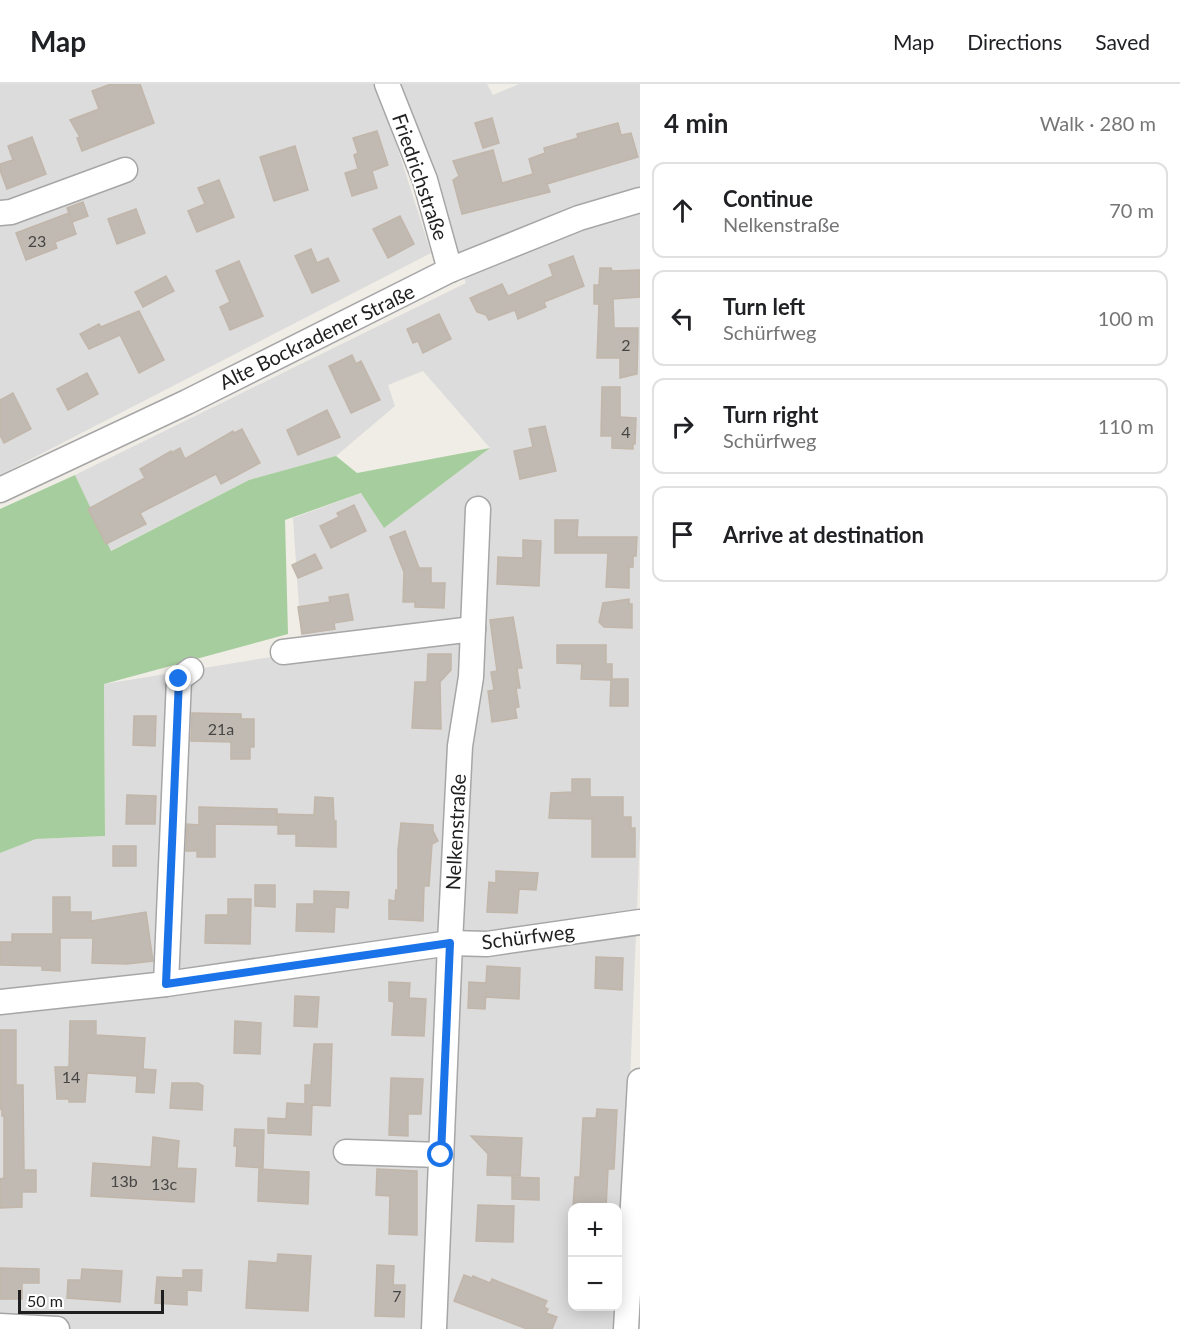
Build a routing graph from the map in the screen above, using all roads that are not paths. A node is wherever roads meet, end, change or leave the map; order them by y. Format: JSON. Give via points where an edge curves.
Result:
{"nodes":[{"id":1,"x":387,"y":84,"type":"edge"},
{"id":2,"x":125,"y":170,"type":"dead end"},
{"id":3,"x":640,"y":200,"type":"edge"},
{"id":4,"x":0,"y":213,"type":"edge"},
{"id":5,"x":450,"y":270,"type":"junction"},
{"id":6,"x":0,"y":490,"type":"edge"},
{"id":7,"x":478,"y":509,"type":"dead end"},
{"id":8,"x":473,"y":629,"type":"junction"},
{"id":9,"x":283,"y":652,"type":"dead end"},
{"id":10,"x":191,"y":670,"type":"dead end"},
{"id":11,"x":640,"y":922,"type":"edge"},
{"id":12,"x":450,"y":943,"type":"junction"},
{"id":13,"x":166,"y":984,"type":"junction"},
{"id":14,"x":0,"y":1002,"type":"edge"},
{"id":15,"x":640,"y":1081,"type":"edge"},
{"id":16,"x":346,"y":1152,"type":"dead end"},
{"id":17,"x":441,"y":1155,"type":"junction"},
{"id":18,"x":0,"y":1326,"type":"edge"},
{"id":19,"x":57,"y":1329,"type":"edge"},
{"id":20,"x":435,"y":1329,"type":"edge"},
{"id":21,"x":626,"y":1329,"type":"edge"}],
"edges":[{"from":1,"to":5,"type":"street","name":"Friedrichstraße","via":[[425,180]]},
{"from":2,"to":4,"type":"street"},
{"from":3,"to":5,"type":"street","name":"Alte Bockradener Straße","via":[[579,218]]},
{"from":5,"to":6,"type":"street","name":"Alte Bockradener Straße"},
{"from":7,"to":8,"type":"street","name":"Nelkenstraße"},
{"from":8,"to":9,"type":"street"},
{"from":8,"to":12,"type":"street","name":"Nelkenstraße","via":[[471,677],[460,746]]},
{"from":10,"to":13,"type":"street","via":[[179,679]]},
{"from":11,"to":12,"type":"street","name":"Schürfweg","via":[[487,944]]},
{"from":12,"to":13,"type":"street","name":"Schürfweg"},
{"from":12,"to":17,"type":"street","name":"Nelkenstraße"},
{"from":13,"to":14,"type":"street","name":"Schürfweg"},
{"from":15,"to":21,"type":"street"},
{"from":16,"to":17,"type":"street"},
{"from":17,"to":20,"type":"street","name":"Nelkenstraße"},
{"from":18,"to":19,"type":"street"}]}
